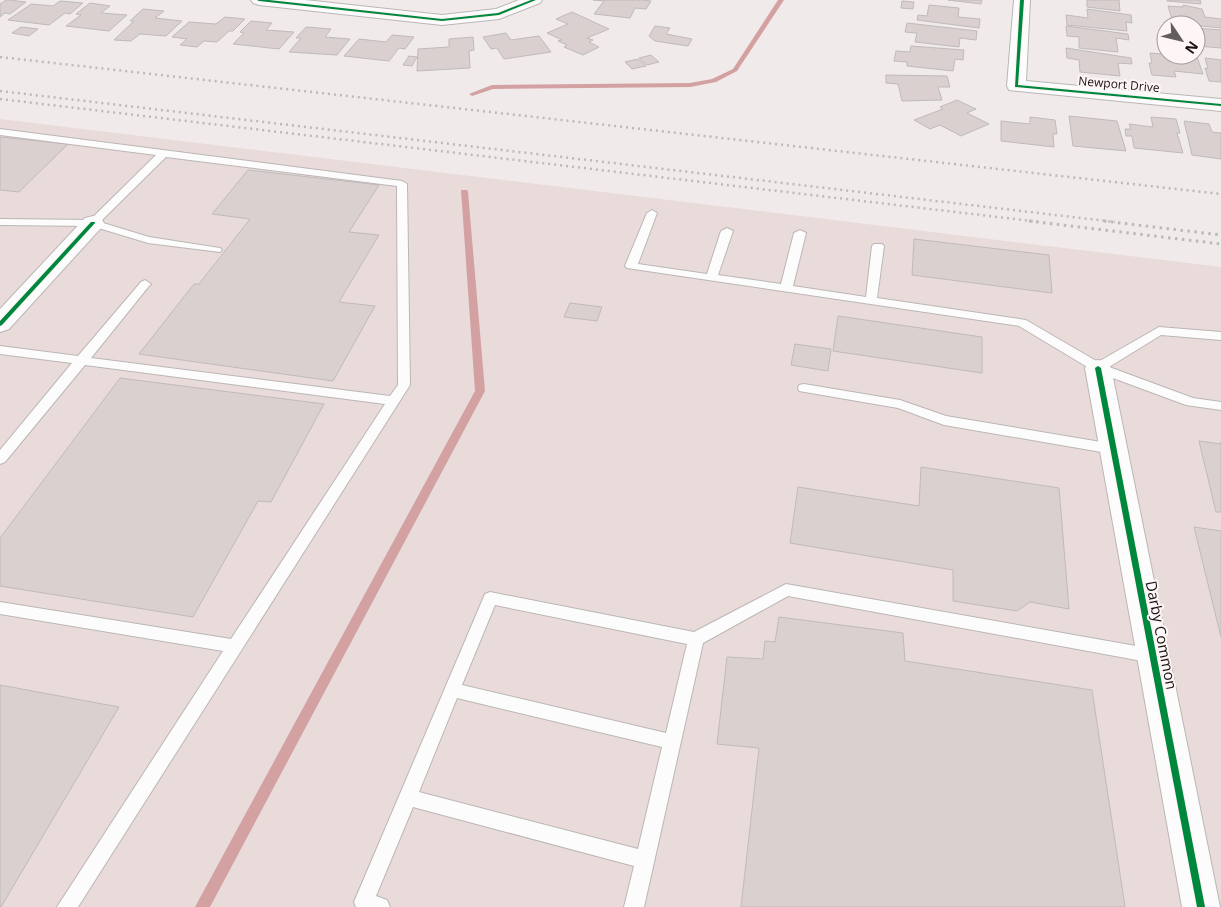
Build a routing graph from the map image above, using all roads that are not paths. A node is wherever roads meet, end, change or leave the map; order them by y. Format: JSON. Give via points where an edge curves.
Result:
{"nodes":[{"id":1,"x":259,"y":0,"type":"edge"},
{"id":2,"x":534,"y":0,"type":"edge"},
{"id":3,"x":1022,"y":0,"type":"edge"},
{"id":4,"x":1221,"y":105,"type":"edge"},
{"id":5,"x":0,"y":132,"type":"edge"},
{"id":6,"x":164,"y":153,"type":"junction"},
{"id":7,"x":652,"y":213,"type":"dead end"},
{"id":8,"x":0,"y":222,"type":"edge"},
{"id":9,"x":93,"y":223,"type":"junction"},
{"id":10,"x":727,"y":231,"type":"dead end"},
{"id":11,"x":800,"y":233,"type":"dead end"},
{"id":12,"x":878,"y":246,"type":"dead end"},
{"id":13,"x":216,"y":250,"type":"dead end"},
{"id":14,"x":711,"y":278,"type":"junction"},
{"id":15,"x":145,"y":284,"type":"dead end"},
{"id":16,"x":786,"y":289,"type":"junction"},
{"id":17,"x":872,"y":302,"type":"junction"},
{"id":18,"x":0,"y":324,"type":"edge"},
{"id":19,"x":1221,"y":336,"type":"edge"},
{"id":20,"x":0,"y":350,"type":"edge"},
{"id":21,"x":81,"y":360,"type":"junction"},
{"id":22,"x":1098,"y":368,"type":"junction"},
{"id":23,"x":804,"y":388,"type":"dead end"},
{"id":24,"x":394,"y":401,"type":"junction"},
{"id":25,"x":1221,"y":406,"type":"edge"},
{"id":26,"x":1114,"y":449,"type":"junction"},
{"id":27,"x":0,"y":458,"type":"edge"},
{"id":28,"x":0,"y":608,"type":"edge"},
{"id":29,"x":696,"y":640,"type":"junction"},
{"id":30,"x":235,"y":646,"type":"junction"},
{"id":31,"x":1153,"y":656,"type":"junction"},
{"id":32,"x":452,"y":690,"type":"junction"},
{"id":33,"x":672,"y":742,"type":"junction"},
{"id":34,"x":407,"y":797,"type":"junction"},
{"id":35,"x":645,"y":860,"type":"junction"},
{"id":36,"x":368,"y":905,"type":"edge"},
{"id":37,"x":67,"y":907,"type":"edge"},
{"id":38,"x":634,"y":907,"type":"edge"},
{"id":39,"x":1202,"y":907,"type":"edge"}],
"edges":[{"from":1,"to":2,"type":"street","via":[[442,20],[499,14]]},
{"from":3,"to":4,"type":"street","name":"Newport Drive","via":[[1016,86]]},
{"from":5,"to":6,"type":"lane"},
{"from":6,"to":9,"type":"lane"},
{"from":6,"to":24,"type":"lane","via":[[402,184],[404,385]]},
{"from":7,"to":14,"type":"lane","via":[[631,266]]},
{"from":8,"to":9,"type":"lane"},
{"from":9,"to":13,"type":"lane","via":[[148,240]]},
{"from":9,"to":18,"type":"street"},
{"from":10,"to":14,"type":"lane"},
{"from":11,"to":16,"type":"lane"},
{"from":12,"to":17,"type":"lane"},
{"from":14,"to":16,"type":"lane"},
{"from":15,"to":21,"type":"lane"},
{"from":16,"to":17,"type":"lane"},
{"from":17,"to":22,"type":"lane","via":[[1022,324]]},
{"from":19,"to":22,"type":"lane","via":[[1159,330]]},
{"from":20,"to":21,"type":"lane"},
{"from":21,"to":24,"type":"lane"},
{"from":21,"to":27,"type":"lane"},
{"from":22,"to":25,"type":"lane","via":[[1191,402]]},
{"from":22,"to":26,"type":"street","name":"Darby Common"},
{"from":23,"to":26,"type":"lane","via":[[900,404],[944,420]]},
{"from":24,"to":30,"type":"lane"},
{"from":26,"to":31,"type":"street","name":"Darby Common"},
{"from":28,"to":30,"type":"lane"},
{"from":29,"to":31,"type":"lane","via":[[786,590]]},
{"from":29,"to":32,"type":"lane","via":[[490,598]]},
{"from":29,"to":33,"type":"lane"},
{"from":30,"to":37,"type":"lane"},
{"from":31,"to":39,"type":"street","name":"Darby Common"},
{"from":32,"to":33,"type":"lane"},
{"from":32,"to":34,"type":"lane"},
{"from":33,"to":35,"type":"lane"},
{"from":34,"to":35,"type":"lane"},
{"from":34,"to":36,"type":"lane"},
{"from":35,"to":38,"type":"lane"}]}
